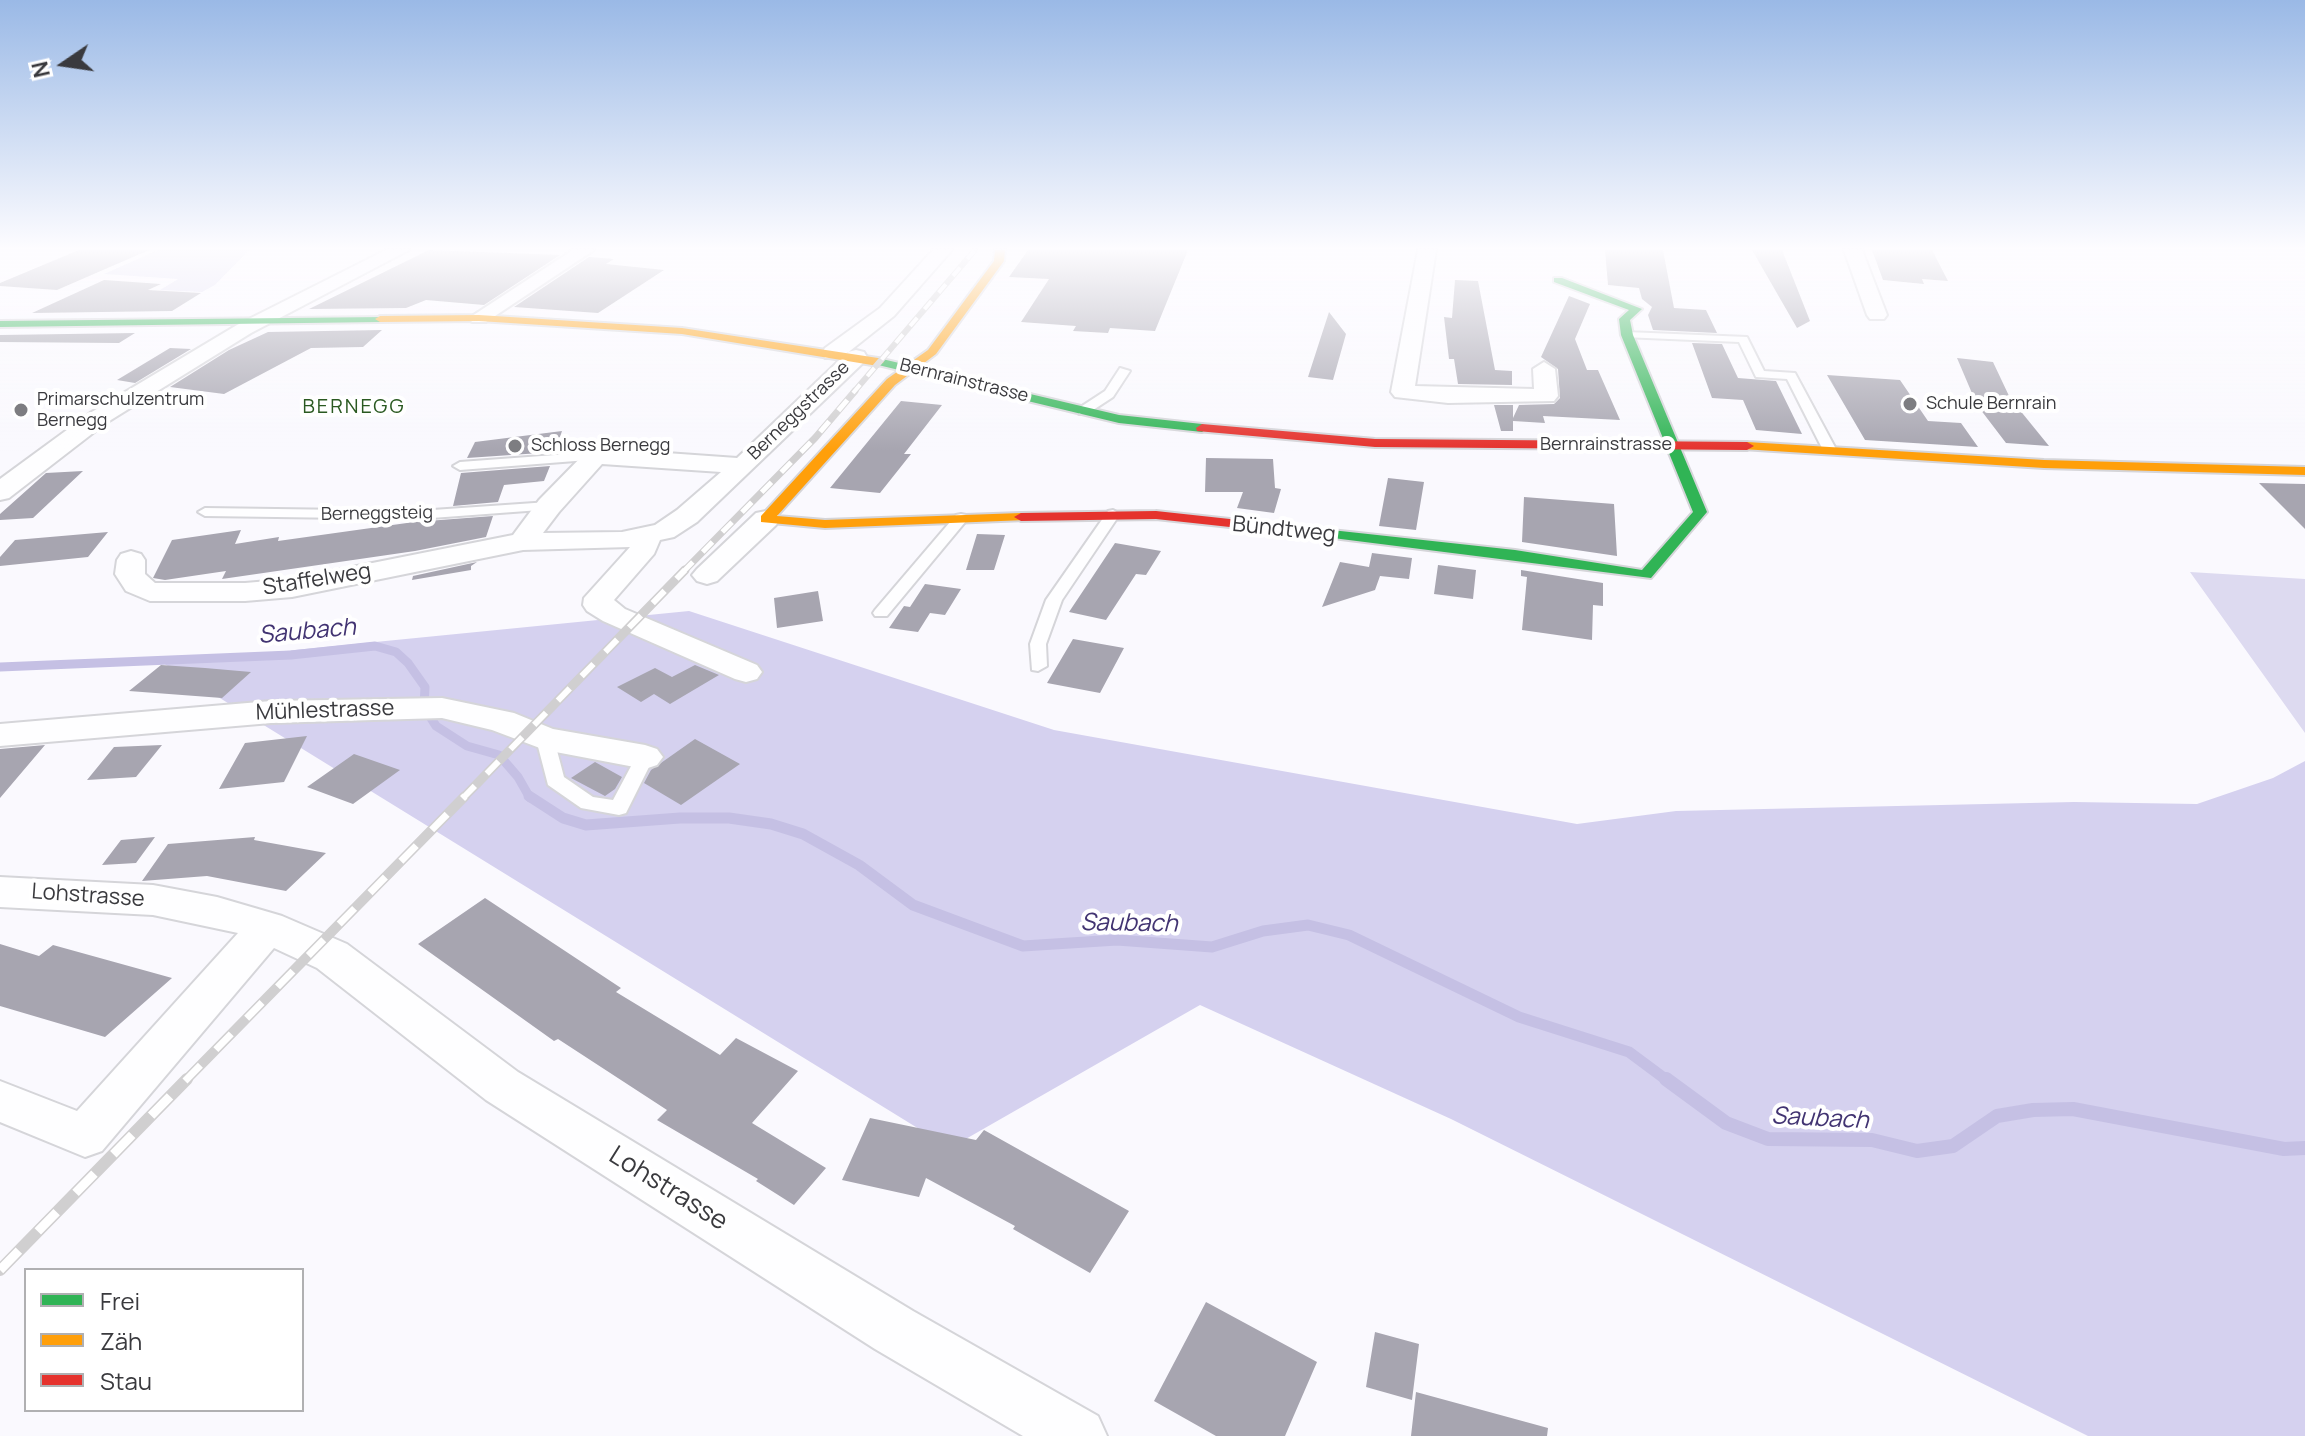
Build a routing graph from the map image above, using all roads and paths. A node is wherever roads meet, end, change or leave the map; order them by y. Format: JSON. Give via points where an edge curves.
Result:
{"nodes":[{"id":1,"x":267,"y":317,"type":"edge"},
{"id":2,"x":880,"y":317,"type":"edge"},
{"id":3,"x":959,"y":317,"type":"edge"},
{"id":4,"x":1416,"y":317,"type":"edge"},
{"id":5,"x":1627,"y":317,"type":"edge"},
{"id":6,"x":479,"y":318,"type":"joint"},
{"id":7,"x":257,"y":322,"type":"junction"},
{"id":8,"x":0,"y":324,"type":"edge"},
{"id":9,"x":1627,"y":335,"type":"junction"},
{"id":10,"x":833,"y":353,"type":"junction"},
{"id":11,"x":856,"y":357,"type":"junction"},
{"id":12,"x":912,"y":368,"type":"junction"},
{"id":13,"x":1544,"y":369,"type":"dead end"},
{"id":14,"x":1124,"y":371,"type":"dead end"},
{"id":15,"x":1083,"y":411,"type":"junction"},
{"id":16,"x":1674,"y":445,"type":"junction"},
{"id":17,"x":1830,"y":451,"type":"junction"},
{"id":18,"x":596,"y":456,"type":"junction"},
{"id":19,"x":460,"y":466,"type":"dead end"},
{"id":20,"x":743,"y":466,"type":"junction"},
{"id":21,"x":2305,"y":471,"type":"edge"},
{"id":22,"x":0,"y":492,"type":"edge"},
{"id":23,"x":549,"y":506,"type":"junction"},
{"id":24,"x":205,"y":512,"type":"dead end"},
{"id":25,"x":1113,"y":514,"type":"junction"},
{"id":26,"x":961,"y":518,"type":"junction"},
{"id":27,"x":766,"y":519,"type":"junction"},
{"id":28,"x":648,"y":535,"type":"junction"},
{"id":29,"x":523,"y":542,"type":"junction"},
{"id":30,"x":131,"y":560,"type":"dead end"},
{"id":31,"x":707,"y":575,"type":"dead end"},
{"id":32,"x":881,"y":613,"type":"dead end"},
{"id":33,"x":1038,"y":666,"type":"dead end"},
{"id":34,"x":746,"y":672,"type":"dead end"},
{"id":35,"x":0,"y":735,"type":"edge"},
{"id":36,"x":545,"y":739,"type":"junction"},
{"id":37,"x":645,"y":757,"type":"joint"},
{"id":38,"x":0,"y":892,"type":"edge"},
{"id":39,"x":268,"y":927,"type":"junction"},
{"id":40,"x":0,"y":1101,"type":"edge"},
{"id":41,"x":1078,"y":1436,"type":"edge"}],
"edges":[{"from":1,"to":7,"type":"street"},
{"from":2,"to":10,"type":"street"},
{"from":3,"to":12,"type":"main road"},
{"from":4,"to":13,"type":"street","via":[[1403,392],[1473,404],[1546,396]]},
{"from":5,"to":9,"type":"main road"},
{"from":6,"to":7,"type":"main road","name":"Bernrainstrasse"},
{"from":6,"to":10,"type":"main road","name":"Bernrainstrasse","via":[[682,331]]},
{"from":7,"to":8,"type":"main road","name":"Bernrainstrasse"},
{"from":7,"to":22,"type":"street","via":[[98,418]]},
{"from":9,"to":16,"type":"main road"},
{"from":9,"to":17,"type":"lane","via":[[1743,339],[1760,374],[1791,376]]},
{"from":10,"to":11,"type":"main road","name":"Bernrainstrasse"},
{"from":11,"to":12,"type":"main road","name":"Bernrainstrasse"},
{"from":11,"to":20,"type":"street","name":"Berneggstrasse"},
{"from":12,"to":15,"type":"main road","name":"Bernrainstrasse"},
{"from":12,"to":27,"type":"main road","via":[[891,382]]},
{"from":14,"to":15,"type":"lane","via":[[1109,394]]},
{"from":15,"to":16,"type":"main road","name":"Bernrainstrasse","via":[[1158,425],[1375,443]]},
{"from":16,"to":17,"type":"main road","name":"Bernrainstrasse"},
{"from":16,"to":25,"type":"main road","name":"Bündtweg","via":[[1700,512],[1646,575],[1484,552]]},
{"from":17,"to":21,"type":"main road","name":"Bernrainstrasse"},
{"from":18,"to":19,"type":"lane"},
{"from":18,"to":20,"type":"street","name":"Berneggstrasse"},
{"from":18,"to":23,"type":"street"},
{"from":20,"to":28,"type":"street","name":"Berneggstrasse","via":[[681,521]]},
{"from":23,"to":24,"type":"lane","name":"Berneggsteig","via":[[418,515]]},
{"from":23,"to":29,"type":"street"},
{"from":25,"to":26,"type":"main road","name":"Bündtweg"},
{"from":25,"to":33,"type":"lane","via":[[1054,600],[1038,644]]},
{"from":26,"to":27,"type":"main road","name":"Bündtweg","via":[[825,524]]},
{"from":26,"to":32,"type":"lane"},
{"from":27,"to":31,"type":"street"},
{"from":28,"to":29,"type":"street","name":"Berneggstrasse"},
{"from":28,"to":34,"type":"street","via":[[644,548],[598,605]]},
{"from":29,"to":30,"type":"street","name":"Staffelweg","via":[[292,588],[200,594],[150,592],[136,585]]},
{"from":35,"to":36,"type":"street","name":"Mühlestrasse","via":[[271,712],[442,708],[502,721]]},
{"from":36,"to":37,"type":"street","name":"Mühlestrasse"},
{"from":36,"to":37,"type":"lane","via":[[555,780],[588,803],[619,808]]},
{"from":38,"to":39,"type":"street","name":"Lohstrasse","via":[[153,900]]},
{"from":39,"to":40,"type":"street","via":[[85,1136]]},
{"from":39,"to":41,"type":"street","name":"Lohstrasse","via":[[332,956],[502,1086],[894,1330]]}]}
